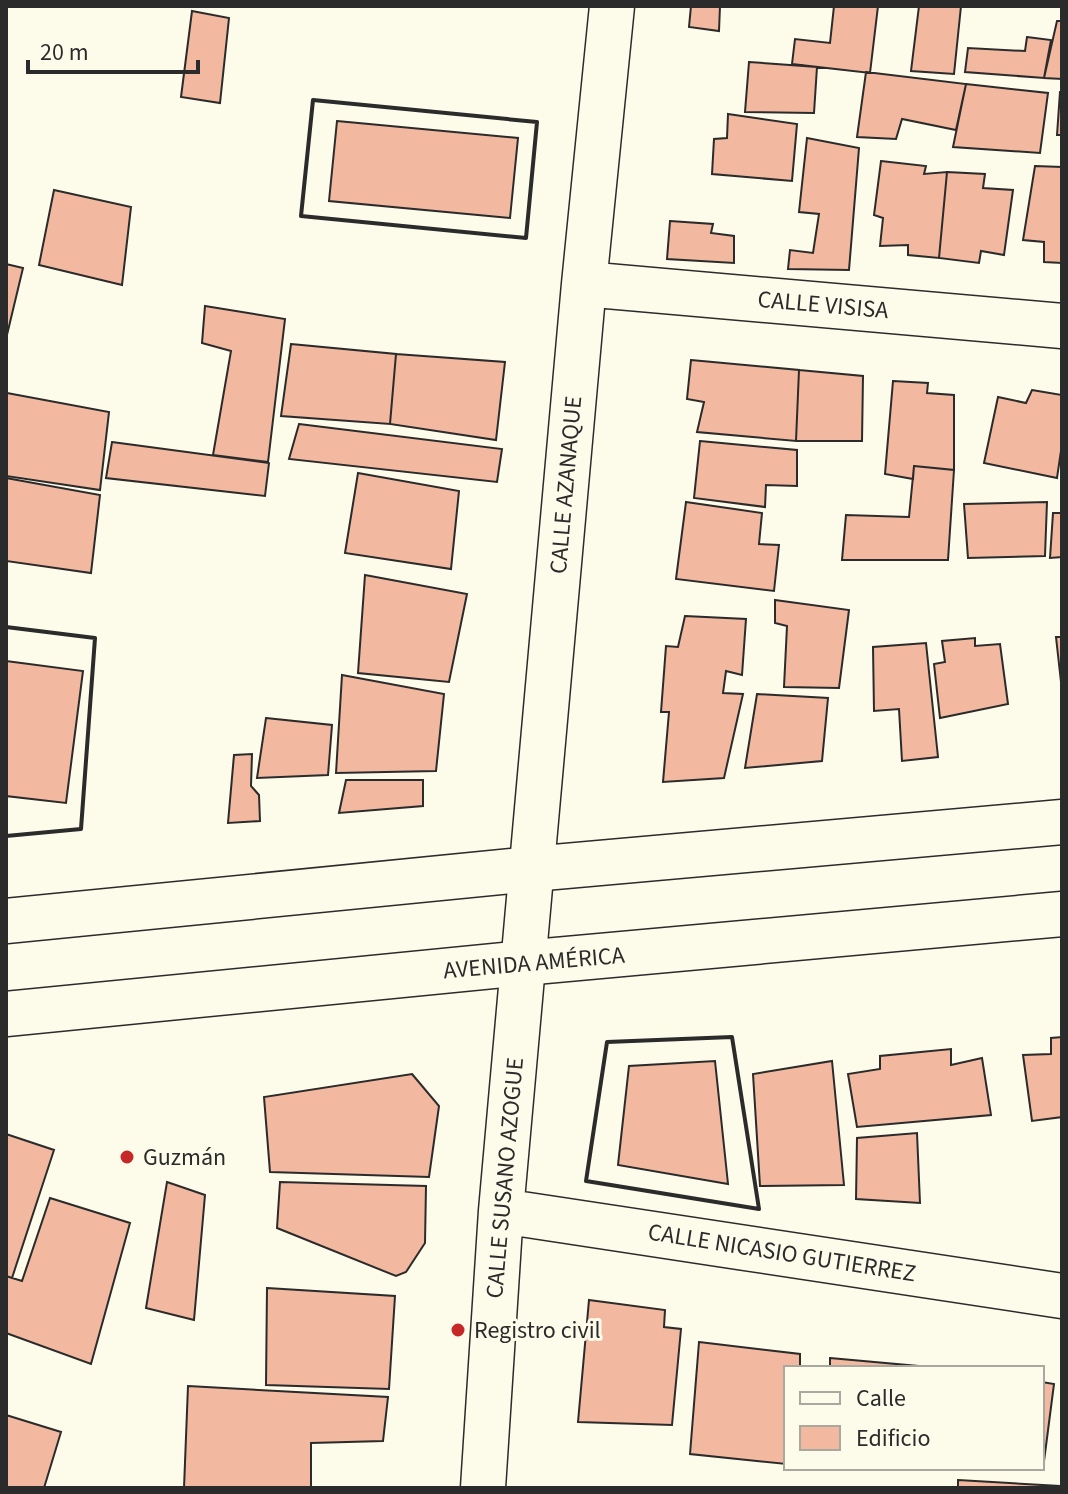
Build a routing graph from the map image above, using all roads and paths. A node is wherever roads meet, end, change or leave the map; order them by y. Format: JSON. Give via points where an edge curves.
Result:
{"nodes":[{"id":1,"x":612,"y":6,"type":"edge"},
{"id":2,"x":584,"y":284,"type":"junction"},
{"id":3,"x":1062,"y":326,"type":"edge"},
{"id":4,"x":1062,"y":822,"type":"edge"},
{"id":5,"x":532,"y":869,"type":"junction"},
{"id":6,"x":1062,"y":914,"type":"edge"},
{"id":7,"x":6,"y":921,"type":"edge"},
{"id":8,"x":523,"y":963,"type":"junction"},
{"id":9,"x":6,"y":1014,"type":"edge"},
{"id":10,"x":501,"y":1211,"type":"junction"},
{"id":11,"x":1062,"y":1296,"type":"edge"},
{"id":12,"x":483,"y":1488,"type":"edge"}],
"edges":[{"from":1,"to":2,"type":"street","name":"CALLE AZANAQUE"},
{"from":2,"to":3,"type":"street","name":"CALLE VISISA"},
{"from":2,"to":5,"type":"street","name":"CALLE AZANAQUE"},
{"from":4,"to":5,"type":"street"},
{"from":5,"to":7,"type":"street"},
{"from":5,"to":8,"type":"street","name":"CALLE AZANAQUE"},
{"from":6,"to":8,"type":"street","name":"AVENIDA AMÉRICA"},
{"from":8,"to":9,"type":"street","name":"AVENIDA AMÉRICA"},
{"from":8,"to":10,"type":"street","name":"CALLE SUSANO AZOGUE"},
{"from":10,"to":11,"type":"street","name":"CALLE NICASIO GUTIERREZ"},
{"from":10,"to":12,"type":"street","name":"CALLE SUSANO AZOGUE"}]}
